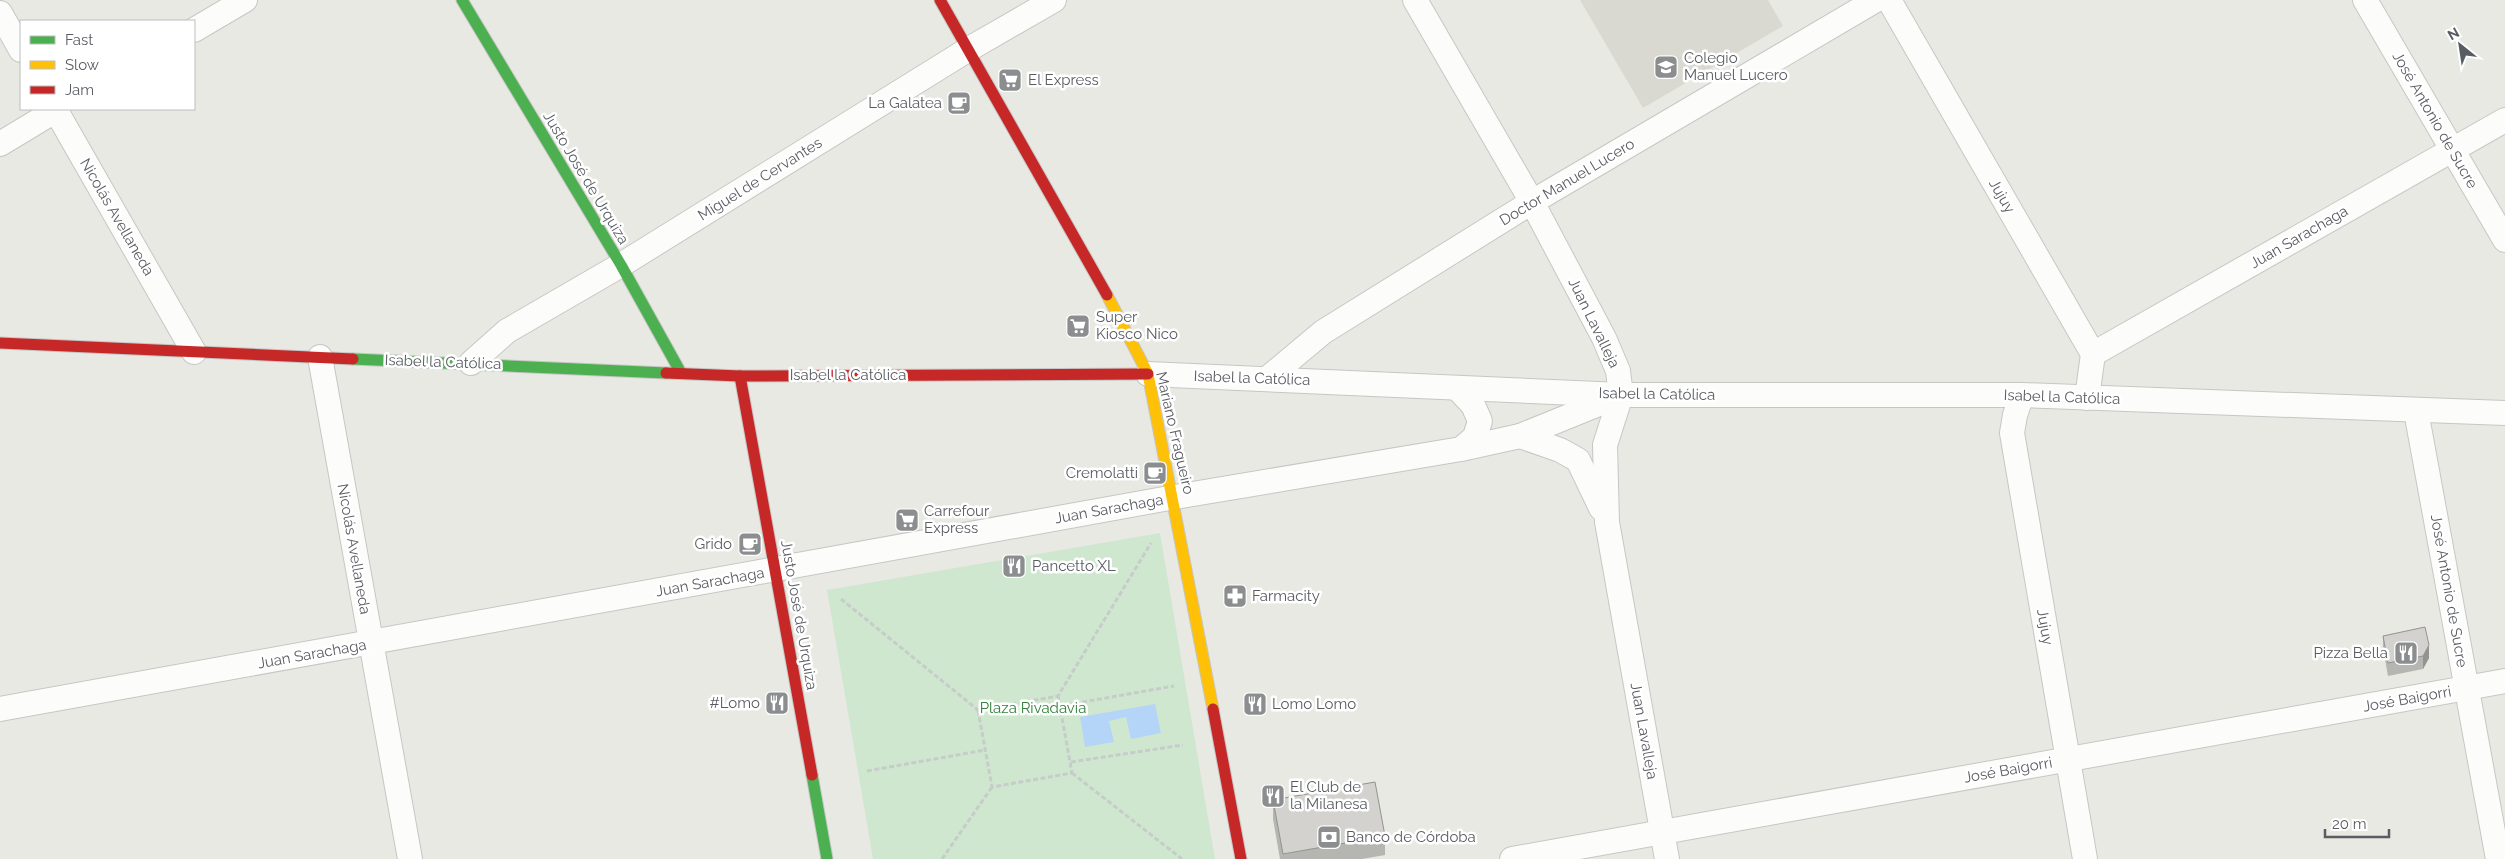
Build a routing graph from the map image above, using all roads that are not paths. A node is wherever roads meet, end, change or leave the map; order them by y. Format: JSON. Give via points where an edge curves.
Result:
{"nodes":[{"id":1,"x":245,"y":0,"type":"edge"},
{"id":2,"x":462,"y":0,"type":"edge"},
{"id":3,"x":940,"y":0,"type":"edge"},
{"id":4,"x":1054,"y":0,"type":"edge"},
{"id":5,"x":1415,"y":0,"type":"edge"},
{"id":6,"x":1876,"y":0,"type":"edge"},
{"id":7,"x":1889,"y":0,"type":"edge"},
{"id":8,"x":2365,"y":0,"type":"edge"},
{"id":9,"x":0,"y":13,"type":"edge"},
{"id":10,"x":195,"y":29,"type":"edge"},
{"id":11,"x":20,"y":48,"type":"edge"},
{"id":12,"x":969,"y":49,"type":"junction"},
{"id":13,"x":54,"y":110,"type":"edge"},
{"id":14,"x":57,"y":110,"type":"edge"},
{"id":15,"x":2505,"y":120,"type":"edge"},
{"id":16,"x":0,"y":144,"type":"edge"},
{"id":17,"x":2452,"y":150,"type":"junction"},
{"id":18,"x":1532,"y":202,"type":"junction"},
{"id":19,"x":2505,"y":240,"type":"edge"},
{"id":20,"x":621,"y":265,"type":"junction"},
{"id":21,"x":0,"y":343,"type":"edge"},
{"id":22,"x":194,"y":352,"type":"junction"},
{"id":23,"x":2093,"y":354,"type":"junction"},
{"id":24,"x":320,"y":357,"type":"junction"},
{"id":25,"x":471,"y":363,"type":"junction"},
{"id":26,"x":682,"y":373,"type":"junction"},
{"id":27,"x":1148,"y":374,"type":"junction"},
{"id":28,"x":740,"y":376,"type":"junction"},
{"id":29,"x":1268,"y":378,"type":"junction"},
{"id":30,"x":1457,"y":388,"type":"junction"},
{"id":31,"x":1621,"y":395,"type":"junction"},
{"id":32,"x":2022,"y":395,"type":"junction"},
{"id":33,"x":2086,"y":398,"type":"junction"},
{"id":34,"x":2416,"y":411,"type":"junction"},
{"id":35,"x":2505,"y":413,"type":"edge"},
{"id":36,"x":1520,"y":436,"type":"junction"},
{"id":37,"x":1461,"y":449,"type":"junction"},
{"id":38,"x":1175,"y":497,"type":"junction"},
{"id":39,"x":1607,"y":522,"type":"junction"},
{"id":40,"x":775,"y":570,"type":"junction"},
{"id":41,"x":371,"y":644,"type":"junction"},
{"id":42,"x":2505,"y":681,"type":"edge"},
{"id":43,"x":2467,"y":688,"type":"junction"},
{"id":44,"x":0,"y":709,"type":"edge"},
{"id":45,"x":2068,"y":759,"type":"junction"},
{"id":46,"x":1662,"y":832,"type":"junction"},
{"id":47,"x":410,"y":859,"type":"edge"},
{"id":48,"x":827,"y":859,"type":"edge"},
{"id":49,"x":1241,"y":859,"type":"edge"},
{"id":50,"x":1512,"y":859,"type":"edge"},
{"id":51,"x":1667,"y":859,"type":"edge"},
{"id":52,"x":2085,"y":859,"type":"edge"},
{"id":53,"x":2498,"y":859,"type":"edge"}],
"edges":[{"from":1,"to":10,"type":"street"},
{"from":2,"to":20,"type":"main road","name":"Justo José de Urquiza"},
{"from":3,"to":12,"type":"main road","name":"Mariano Fragueiro"},
{"from":4,"to":12,"type":"street","name":"Miguel de Cervantes"},
{"from":5,"to":18,"type":"street","name":"Juan Lavalleja"},
{"from":6,"to":18,"type":"street","name":"Doctor Manuel Lucero"},
{"from":7,"to":23,"type":"street","name":"Jujuy"},
{"from":8,"to":17,"type":"street","name":"José Antonio de Sucre"},
{"from":9,"to":11,"type":"street"},
{"from":12,"to":20,"type":"street","name":"Miguel de Cervantes"},
{"from":12,"to":27,"type":"main road","name":"Mariano Fragueiro"},
{"from":13,"to":16,"type":"street"},
{"from":14,"to":22,"type":"street","name":"Nicolás Avellaneda"},
{"from":15,"to":17,"type":"street","name":"Juan Sarachaga"},
{"from":17,"to":19,"type":"street","name":"José Antonio de Sucre"},
{"from":17,"to":23,"type":"street","name":"Juan Sarachaga"},
{"from":18,"to":29,"type":"street","name":"Doctor Manuel Lucero","via":[[1323,332]]},
{"from":18,"to":31,"type":"street","name":"Juan Lavalleja","via":[[1604,338],[1618,371]]},
{"from":20,"to":25,"type":"street","name":"Miguel de Cervantes","via":[[507,331]]},
{"from":20,"to":26,"type":"main road","name":"Justo José de Urquiza"},
{"from":21,"to":22,"type":"main road","name":"Isabel la Católica"},
{"from":22,"to":24,"type":"main road","name":"Isabel la Católica"},
{"from":23,"to":33,"type":"street"},
{"from":24,"to":25,"type":"main road","name":"Isabel la Católica"},
{"from":24,"to":41,"type":"street","name":"Nicolás Avellaneda"},
{"from":25,"to":26,"type":"main road","name":"Isabel la Católica"},
{"from":26,"to":28,"type":"main road","name":"Isabel la Católica"},
{"from":27,"to":28,"type":"main road","name":"Isabel la Católica"},
{"from":27,"to":29,"type":"street","name":"Isabel la Católica"},
{"from":27,"to":38,"type":"main road","name":"Mariano Fragueiro"},
{"from":28,"to":40,"type":"main road","name":"Justo José de Urquiza"},
{"from":29,"to":30,"type":"street","name":"Isabel la Católica"},
{"from":30,"to":31,"type":"street","name":"Isabel la Católica"},
{"from":30,"to":37,"type":"street","via":[[1473,405],[1480,420],[1475,436]]},
{"from":31,"to":32,"type":"street","name":"Isabel la Católica"},
{"from":31,"to":36,"type":"street","name":"Juan Sarachaga"},
{"from":31,"to":39,"type":"street","name":"Juan Lavalleja","via":[[1605,445]]},
{"from":32,"to":33,"type":"street","name":"Isabel la Católica"},
{"from":32,"to":45,"type":"street","name":"Jujuy","via":[[2012,432]]},
{"from":33,"to":34,"type":"street","name":"Isabel la Católica"},
{"from":34,"to":35,"type":"street","name":"Isabel la Católica"},
{"from":34,"to":43,"type":"street","name":"José Antonio de Sucre"},
{"from":36,"to":37,"type":"street","name":"Juan Sarachaga"},
{"from":36,"to":39,"type":"street","via":[[1578,460]]},
{"from":37,"to":38,"type":"street","name":"Juan Sarachaga"},
{"from":38,"to":40,"type":"street","name":"Juan Sarachaga"},
{"from":38,"to":49,"type":"main road","name":"Mariano Fragueiro"},
{"from":39,"to":46,"type":"street","name":"Juan Lavalleja"},
{"from":40,"to":41,"type":"street","name":"Juan Sarachaga"},
{"from":40,"to":48,"type":"main road","name":"Justo José de Urquiza"},
{"from":41,"to":44,"type":"street","name":"Juan Sarachaga"},
{"from":41,"to":47,"type":"street","name":"Nicolás Avellaneda"},
{"from":42,"to":43,"type":"street","name":"José Baigorri"},
{"from":43,"to":45,"type":"street","name":"José Baigorri"},
{"from":43,"to":53,"type":"street","name":"José Antonio de Sucre"},
{"from":45,"to":46,"type":"street","name":"José Baigorri"},
{"from":45,"to":52,"type":"street","name":"Jujuy"},
{"from":46,"to":50,"type":"street","name":"José Baigorri"},
{"from":46,"to":51,"type":"street","name":"Juan Lavalleja"}]}
